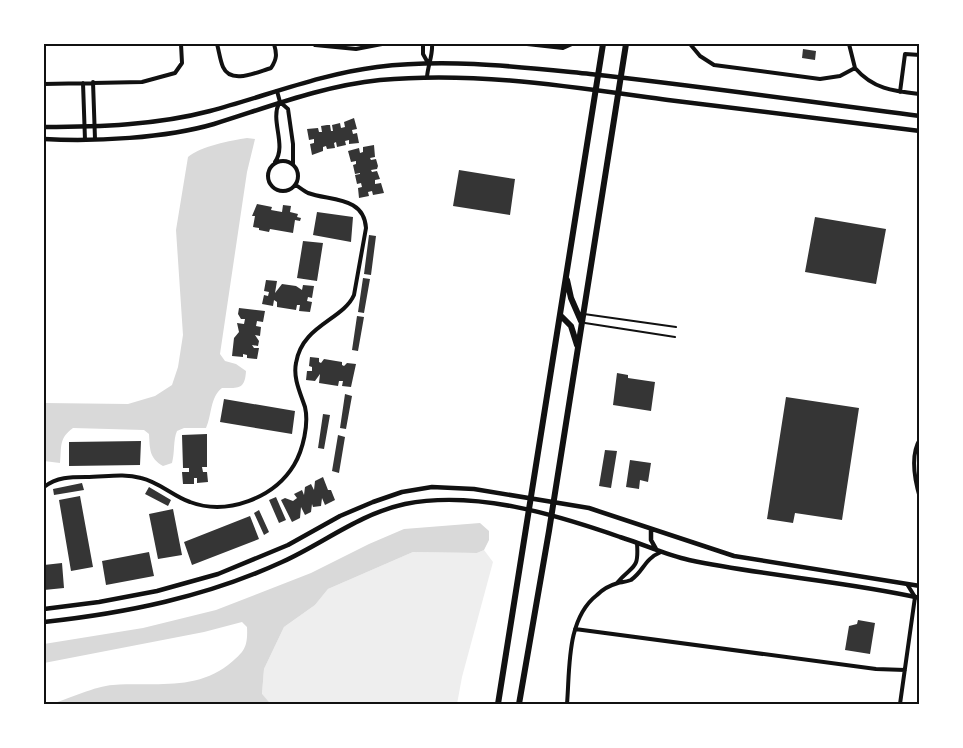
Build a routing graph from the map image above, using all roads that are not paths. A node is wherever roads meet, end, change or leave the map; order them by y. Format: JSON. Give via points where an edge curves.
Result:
{"nodes":[{"id":1,"x":181,"y":44,"type":"edge"},
{"id":2,"x":217,"y":44,"type":"edge"},
{"id":3,"x":274,"y":44,"type":"edge"},
{"id":4,"x":314,"y":44,"type":"edge"},
{"id":5,"x":382,"y":44,"type":"edge"},
{"id":6,"x":423,"y":44,"type":"edge"},
{"id":7,"x":432,"y":44,"type":"edge"},
{"id":8,"x":527,"y":44,"type":"edge"},
{"id":9,"x":572,"y":44,"type":"edge"},
{"id":10,"x":603,"y":44,"type":"edge"},
{"id":11,"x":626,"y":44,"type":"edge"},
{"id":12,"x":690,"y":44,"type":"edge"},
{"id":13,"x":849,"y":44,"type":"edge"},
{"id":14,"x":920,"y":55,"type":"edge"},
{"id":15,"x":429,"y":63,"type":"junction"},
{"id":16,"x":855,"y":68,"type":"junction"},
{"id":17,"x":598,"y":75,"type":"junction"},
{"id":18,"x":427,"y":77,"type":"junction"},
{"id":19,"x":621,"y":77,"type":"junction"},
{"id":20,"x":93,"y":82,"type":"junction"},
{"id":21,"x":83,"y":83,"type":"junction"},
{"id":22,"x":44,"y":84,"type":"edge"},
{"id":23,"x":277,"y":91,"type":"junction"},
{"id":24,"x":596,"y":91,"type":"junction"},
{"id":25,"x":900,"y":92,"type":"junction"},
{"id":26,"x":618,"y":93,"type":"junction"},
{"id":27,"x":920,"y":94,"type":"edge"},
{"id":28,"x":280,"y":102,"type":"junction"},
{"id":29,"x":920,"y":116,"type":"edge"},
{"id":30,"x":44,"y":126,"type":"edge"},
{"id":31,"x":85,"y":126,"type":"junction"},
{"id":32,"x":95,"y":126,"type":"junction"},
{"id":33,"x":920,"y":131,"type":"edge"},
{"id":34,"x":44,"y":139,"type":"edge"},
{"id":35,"x":85,"y":140,"type":"junction"},
{"id":36,"x":95,"y":140,"type":"junction"},
{"id":37,"x":293,"y":165,"type":"junction"},
{"id":38,"x":272,"y":166,"type":"junction"},
{"id":39,"x":296,"y":185,"type":"junction"},
{"id":40,"x":567,"y":277,"type":"junction"},
{"id":41,"x":583,"y":314,"type":"junction"},
{"id":42,"x":561,"y":315,"type":"junction"},
{"id":43,"x":582,"y":322,"type":"junction"},
{"id":44,"x":676,"y":327,"type":"dead end"},
{"id":45,"x":675,"y":337,"type":"dead end"},
{"id":46,"x":578,"y":347,"type":"junction"},
{"id":47,"x":920,"y":439,"type":"edge"},
{"id":48,"x":44,"y":488,"type":"edge"},
{"id":49,"x":531,"y":498,"type":"junction"},
{"id":50,"x":920,"y":498,"type":"edge"},
{"id":51,"x":553,"y":501,"type":"junction"},
{"id":52,"x":529,"y":511,"type":"junction"},
{"id":53,"x":551,"y":517,"type":"junction"},
{"id":54,"x":651,"y":530,"type":"junction"},
{"id":55,"x":637,"y":543,"type":"junction"},
{"id":56,"x":656,"y":549,"type":"junction"},
{"id":57,"x":663,"y":551,"type":"junction"},
{"id":58,"x":617,"y":583,"type":"junction"},
{"id":59,"x":906,"y":583,"type":"junction"},
{"id":60,"x":920,"y":586,"type":"edge"},
{"id":61,"x":917,"y":598,"type":"edge"},
{"id":62,"x":44,"y":609,"type":"edge"},
{"id":63,"x":44,"y":622,"type":"edge"},
{"id":64,"x":575,"y":629,"type":"junction"},
{"id":65,"x":905,"y":670,"type":"junction"},
{"id":66,"x":498,"y":705,"type":"edge"},
{"id":67,"x":519,"y":705,"type":"edge"},
{"id":68,"x":567,"y":705,"type":"edge"},
{"id":69,"x":900,"y":705,"type":"edge"}],
"edges":[{"from":1,"to":20,"type":"street","via":[[183,58],[176,73],[142,82]]},
{"from":2,"to":3,"type":"street","via":[[223,68],[236,77],[271,68],[277,53]]},
{"from":4,"to":5,"type":"street","via":[[356,49]]},
{"from":6,"to":15,"type":"street","via":[[423,54]]},
{"from":7,"to":15,"type":"street"},
{"from":8,"to":9,"type":"street","via":[[563,48]]},
{"from":10,"to":17,"type":"highway"},
{"from":11,"to":19,"type":"highway"},
{"from":12,"to":16,"type":"street","via":[[714,65],[820,79],[834,78]]},
{"from":13,"to":16,"type":"street"},
{"from":14,"to":25,"type":"street","via":[[905,54]]},
{"from":15,"to":17,"type":"street","via":[[514,66]]},
{"from":15,"to":18,"type":"street"},
{"from":15,"to":23,"type":"street","via":[[377,67]]},
{"from":16,"to":25,"type":"street","via":[[876,86]]},
{"from":17,"to":19,"type":"street"},
{"from":17,"to":24,"type":"highway"},
{"from":18,"to":24,"type":"street","via":[[513,80]]},
{"from":18,"to":28,"type":"street","via":[[336,87]]},
{"from":19,"to":26,"type":"highway"},
{"from":19,"to":29,"type":"street"},
{"from":20,"to":21,"type":"street"},
{"from":20,"to":32,"type":"street"},
{"from":21,"to":22,"type":"street"},
{"from":21,"to":31,"type":"street"},
{"from":23,"to":28,"type":"street"},
{"from":23,"to":32,"type":"street","via":[[157,121]]},
{"from":24,"to":26,"type":"street"},
{"from":24,"to":40,"type":"highway"},
{"from":25,"to":27,"type":"street"},
{"from":26,"to":33,"type":"street"},
{"from":26,"to":41,"type":"highway"},
{"from":28,"to":36,"type":"street","via":[[212,125]]},
{"from":28,"to":37,"type":"street","via":[[290,116]]},
{"from":28,"to":38,"type":"street","via":[[275,110],[279,152]]},
{"from":30,"to":31,"type":"street"},
{"from":31,"to":32,"type":"street"},
{"from":31,"to":35,"type":"street"},
{"from":32,"to":36,"type":"street"},
{"from":34,"to":35,"type":"street"},
{"from":35,"to":36,"type":"street"},
{"from":37,"to":38,"type":"street","via":[[281,161]]},
{"from":37,"to":39,"type":"street","via":[[299,175]]},
{"from":38,"to":39,"type":"street","via":[[268,180],[274,188],[288,191]]},
{"from":39,"to":48,"type":"street","via":[[310,194],[341,199],[353,206],[365,219],[366,228],[351,301],[307,338],[296,362],[296,382],[306,417],[305,434],[296,461],[283,479],[266,494],[231,505],[197,504],[153,482],[131,476],[66,477]]},
{"from":40,"to":42,"type":"highway"},
{"from":40,"to":43,"type":"highway"},
{"from":41,"to":43,"type":"highway"},
{"from":41,"to":44,"type":"lane"},
{"from":42,"to":46,"type":"highway","via":[[572,326]]},
{"from":42,"to":49,"type":"highway"},
{"from":43,"to":45,"type":"lane"},
{"from":43,"to":46,"type":"highway"},
{"from":46,"to":51,"type":"highway"},
{"from":47,"to":50,"type":"street","via":[[915,461]]},
{"from":49,"to":51,"type":"street"},
{"from":49,"to":52,"type":"highway"},
{"from":49,"to":62,"type":"street","via":[[432,487],[402,492],[340,516],[288,545],[218,574],[157,591]]},
{"from":51,"to":53,"type":"highway"},
{"from":51,"to":54,"type":"street","via":[[612,514]]},
{"from":52,"to":53,"type":"street"},
{"from":52,"to":63,"type":"street","via":[[455,499],[405,504],[377,512],[283,562],[222,587],[101,616]]},
{"from":52,"to":66,"type":"highway"},
{"from":53,"to":55,"type":"street"},
{"from":53,"to":67,"type":"highway"},
{"from":54,"to":56,"type":"street"},
{"from":54,"to":59,"type":"street","via":[[734,556]]},
{"from":55,"to":56,"type":"street"},
{"from":55,"to":58,"type":"street","via":[[636,565]]},
{"from":56,"to":57,"type":"street"},
{"from":57,"to":58,"type":"street","via":[[649,558],[629,581]]},
{"from":57,"to":61,"type":"street","via":[[687,559]]},
{"from":58,"to":64,"type":"street","via":[[594,597]]},
{"from":59,"to":60,"type":"street"},
{"from":59,"to":61,"type":"street"},
{"from":61,"to":65,"type":"street"},
{"from":64,"to":65,"type":"street"},
{"from":64,"to":68,"type":"street"},
{"from":65,"to":69,"type":"street"}]}
